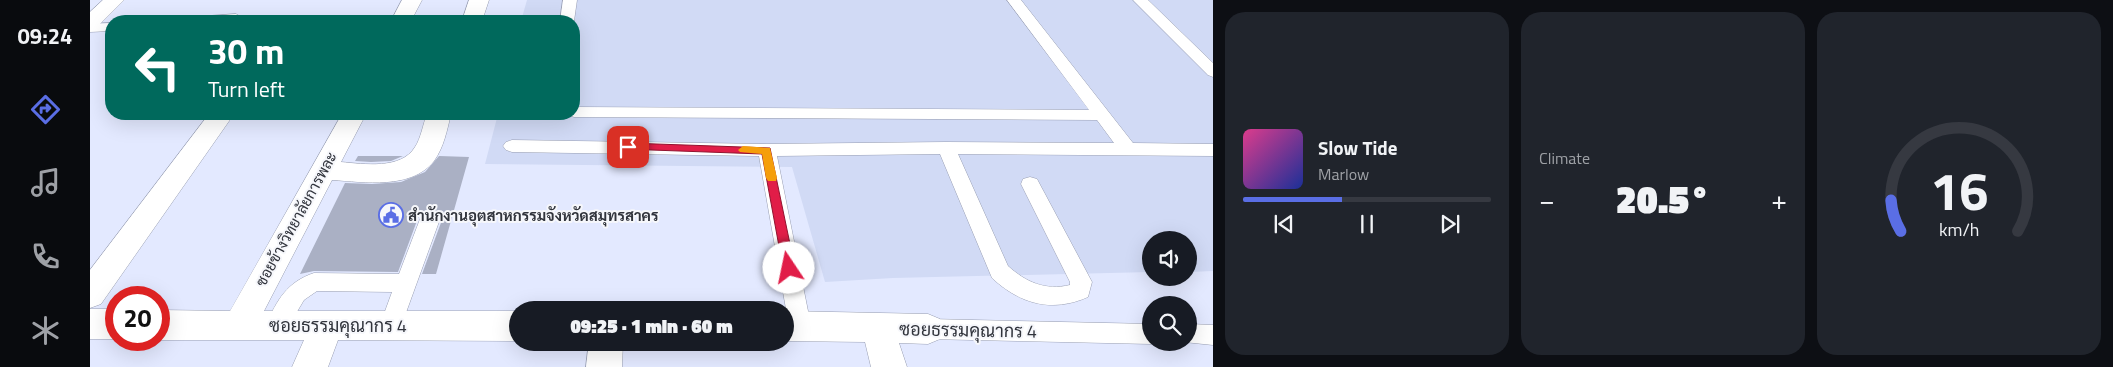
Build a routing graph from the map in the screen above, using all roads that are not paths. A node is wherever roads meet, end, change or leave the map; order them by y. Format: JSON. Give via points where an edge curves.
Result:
{"nodes":[{"id":1,"x":114,"y":0,"type":"edge"},
{"id":2,"x":412,"y":0,"type":"edge"},
{"id":3,"x":479,"y":0,"type":"edge"},
{"id":4,"x":570,"y":0,"type":"edge"},
{"id":5,"x":1014,"y":0,"type":"edge"},
{"id":6,"x":1140,"y":0,"type":"edge"},
{"id":7,"x":405,"y":15,"type":"edge"},
{"id":8,"x":474,"y":15,"type":"edge"},
{"id":9,"x":569,"y":15,"type":"edge"},
{"id":10,"x":90,"y":22,"type":"edge"},
{"id":11,"x":105,"y":27,"type":"edge"},
{"id":12,"x":90,"y":28,"type":"edge"},
{"id":13,"x":1213,"y":72,"type":"edge"},
{"id":14,"x":580,"y":112,"type":"edge"},
{"id":15,"x":1102,"y":114,"type":"junction"},
{"id":16,"x":218,"y":120,"type":"edge"},
{"id":17,"x":351,"y":120,"type":"edge"},
{"id":18,"x":437,"y":120,"type":"edge"},
{"id":19,"x":512,"y":146,"type":"dead end"},
{"id":20,"x":946,"y":148,"type":"junction"},
{"id":21,"x":1128,"y":149,"type":"junction"},
{"id":22,"x":767,"y":150,"type":"junction"},
{"id":23,"x":1213,"y":150,"type":"edge"},
{"id":24,"x":323,"y":170,"type":"junction"},
{"id":25,"x":1030,"y":184,"type":"dead end"},
{"id":26,"x":430,"y":219,"type":"dead end"},
{"id":27,"x":406,"y":283,"type":"junction"},
{"id":28,"x":90,"y":294,"type":"edge"},
{"id":29,"x":789,"y":301,"type":"edge"},
{"id":30,"x":90,"y":324,"type":"edge"},
{"id":31,"x":105,"y":324,"type":"edge"},
{"id":32,"x":170,"y":325,"type":"edge"},
{"id":33,"x":239,"y":325,"type":"junction"},
{"id":34,"x":277,"y":325,"type":"junction"},
{"id":35,"x":328,"y":325,"type":"junction"},
{"id":36,"x":392,"y":325,"type":"junction"},
{"id":37,"x":509,"y":326,"type":"edge"},
{"id":38,"x":794,"y":326,"type":"edge"},
{"id":39,"x":878,"y":328,"type":"junction"},
{"id":40,"x":928,"y":329,"type":"joint"},
{"id":41,"x":1142,"y":334,"type":"edge"},
{"id":42,"x":1197,"y":334,"type":"edge"},
{"id":43,"x":1213,"y":335,"type":"edge"},
{"id":44,"x":605,"y":351,"type":"edge"},
{"id":45,"x":310,"y":367,"type":"edge"},
{"id":46,"x":604,"y":367,"type":"edge"},
{"id":47,"x":889,"y":367,"type":"edge"}],
"edges":[{"from":1,"to":10,"type":"street"},
{"from":2,"to":7,"type":"street"},
{"from":3,"to":8,"type":"street"},
{"from":4,"to":9,"type":"lane"},
{"from":5,"to":15,"type":"lane"},
{"from":6,"to":13,"type":"lane"},
{"from":11,"to":12,"type":"lane"},
{"from":14,"to":15,"type":"lane"},
{"from":15,"to":21,"type":"lane"},
{"from":16,"to":28,"type":"street"},
{"from":17,"to":24,"type":"street","name":"ซอยข้างวิทยาลัยการพละ"},
{"from":18,"to":24,"type":"street","via":[[425,153],[413,166],[396,172]]},
{"from":19,"to":22,"type":"lane"},
{"from":20,"to":21,"type":"lane"},
{"from":20,"to":22,"type":"lane"},
{"from":20,"to":25,"type":"lane","via":[[1000,272],[1014,285],[1037,295],[1072,296],[1080,291],[1081,282]]},
{"from":21,"to":23,"type":"lane"},
{"from":22,"to":29,"type":"lane"},
{"from":24,"to":33,"type":"street","name":"ซอยข้างวิทยาลัยการพละ"},
{"from":26,"to":27,"type":"lane"},
{"from":27,"to":34,"type":"lane","via":[[314,282],[296,293]]},
{"from":27,"to":36,"type":"lane"},
{"from":30,"to":31,"type":"street"},
{"from":32,"to":33,"type":"street","name":"ซอยธรรมคุณากร 4"},
{"from":33,"to":34,"type":"street","name":"ซอยธรรมคุณากร 4"},
{"from":34,"to":35,"type":"street","name":"ซอยธรรมคุณากร 4"},
{"from":35,"to":36,"type":"street","name":"ซอยธรรมคุณากร 4"},
{"from":35,"to":45,"type":"street"},
{"from":36,"to":37,"type":"street","name":"ซอยธรรมคุณากร 4"},
{"from":38,"to":39,"type":"street","name":"ซอยธรรมคุณากร 4"},
{"from":39,"to":40,"type":"street","name":"ซอยธรรมคุณากร 4"},
{"from":39,"to":47,"type":"street"},
{"from":40,"to":41,"type":"lane","name":"ซอยธรรมคุณากร 4"},
{"from":42,"to":43,"type":"lane"},
{"from":44,"to":46,"type":"street"}]}
